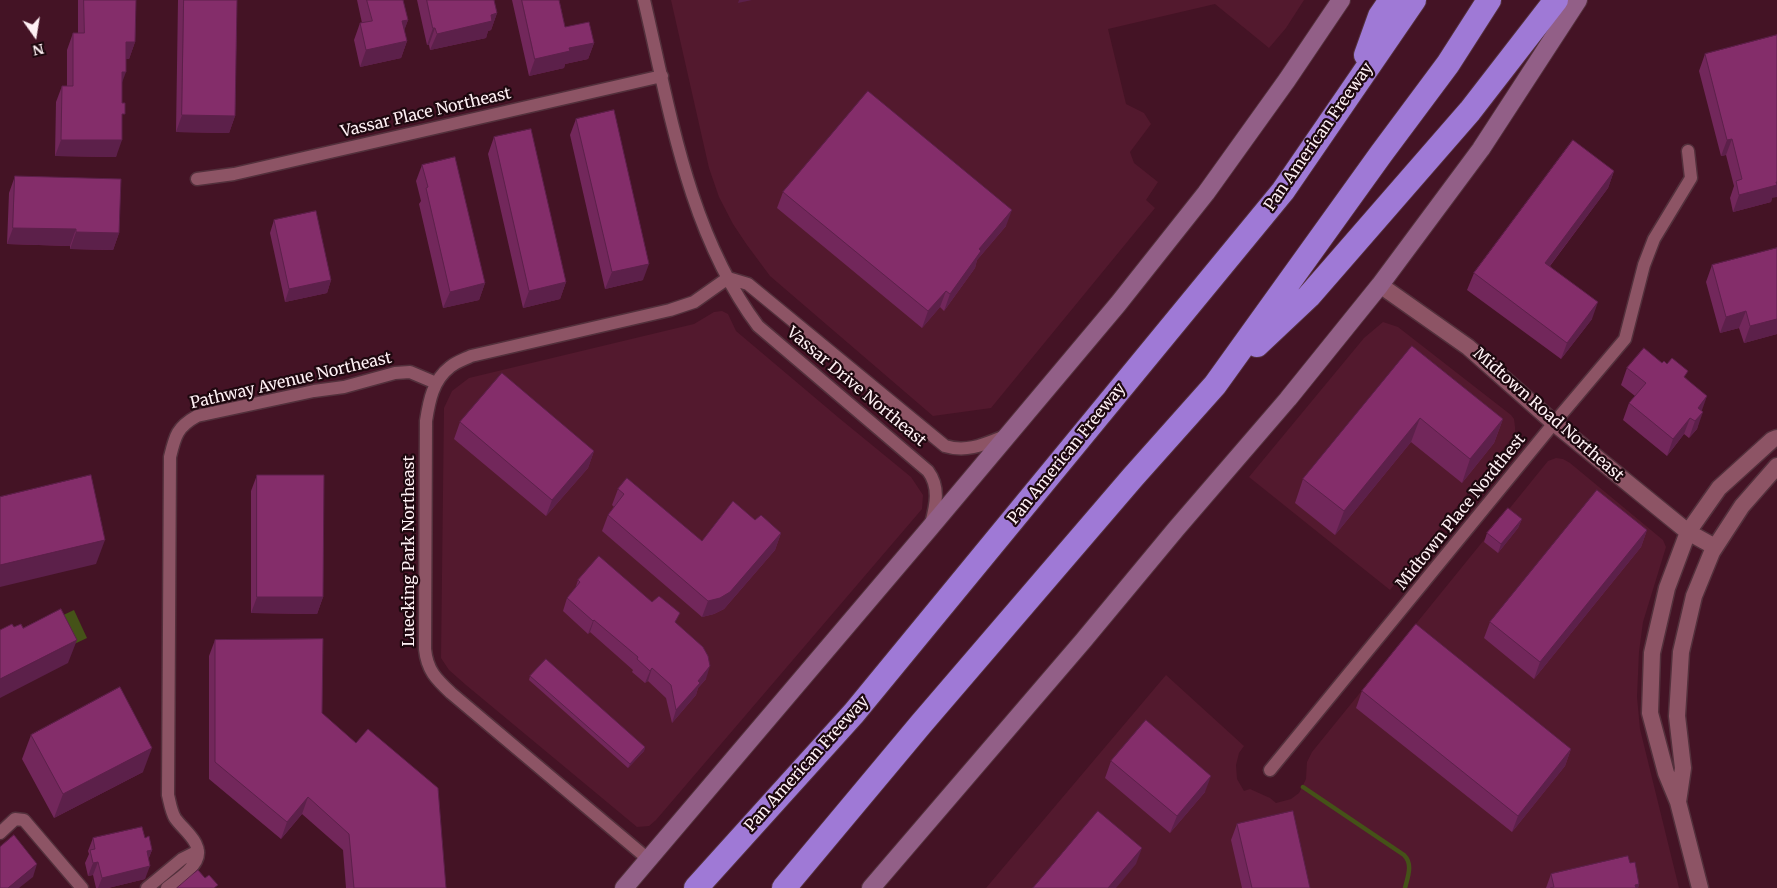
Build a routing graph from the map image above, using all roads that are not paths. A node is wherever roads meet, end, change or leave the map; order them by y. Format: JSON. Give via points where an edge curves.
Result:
{"nodes":[{"id":1,"x":644,"y":0,"type":"edge"},
{"id":2,"x":1341,"y":0,"type":"edge"},
{"id":3,"x":1391,"y":0,"type":"edge"},
{"id":4,"x":1414,"y":0,"type":"edge"},
{"id":5,"x":1489,"y":0,"type":"edge"},
{"id":6,"x":1556,"y":0,"type":"edge"},
{"id":7,"x":1578,"y":0,"type":"edge"},
{"id":8,"x":662,"y":76,"type":"junction"},
{"id":9,"x":1354,"y":86,"type":"junction"},
{"id":10,"x":1688,"y":151,"type":"dead end"},
{"id":11,"x":197,"y":179,"type":"dead end"},
{"id":12,"x":728,"y":278,"type":"junction"},
{"id":13,"x":1380,"y":285,"type":"junction"},
{"id":14,"x":436,"y":383,"type":"junction"},
{"id":15,"x":1216,"y":385,"type":"junction"},
{"id":16,"x":1554,"y":423,"type":"junction"},
{"id":17,"x":1007,"y":435,"type":"junction"},
{"id":18,"x":1777,"y":438,"type":"edge"},
{"id":19,"x":1777,"y":466,"type":"edge"},
{"id":20,"x":929,"y":530,"type":"junction"},
{"id":21,"x":1688,"y":532,"type":"junction"},
{"id":22,"x":1715,"y":547,"type":"junction"},
{"id":23,"x":1270,"y":770,"type":"dead end"},
{"id":24,"x":1678,"y":802,"type":"junction"},
{"id":25,"x":0,"y":833,"type":"edge"},
{"id":26,"x":198,"y":851,"type":"junction"},
{"id":27,"x":648,"y":860,"type":"junction"},
{"id":28,"x":82,"y":888,"type":"edge"},
{"id":29,"x":147,"y":888,"type":"edge"},
{"id":30,"x":167,"y":888,"type":"edge"},
{"id":31,"x":624,"y":888,"type":"edge"},
{"id":32,"x":696,"y":888,"type":"edge"},
{"id":33,"x":784,"y":888,"type":"edge"},
{"id":34,"x":872,"y":888,"type":"edge"},
{"id":35,"x":1700,"y":888,"type":"edge"}],
"edges":[{"from":1,"to":8,"type":"street","name":"Vassar Drive Northeast"},
{"from":2,"to":17,"type":"main road","via":[[1206,193],[1118,304]]},
{"from":3,"to":9,"type":"highway","via":[[1380,16]]},
{"from":4,"to":9,"type":"highway","name":"Pan American Freeway"},
{"from":5,"to":15,"type":"highway","via":[[1448,64]]},
{"from":6,"to":15,"type":"highway","via":[[1470,111],[1308,296]]},
{"from":7,"to":13,"type":"main road","via":[[1481,149]]},
{"from":8,"to":11,"type":"street","name":"Vassar Place Northeast","via":[[244,172]]},
{"from":8,"to":12,"type":"street","name":"Vassar Drive Northeast","via":[[685,174]]},
{"from":9,"to":32,"type":"highway","name":"Pan American Freeway","via":[[1283,191],[854,713]]},
{"from":10,"to":16,"type":"street","name":"Midtown Place Nordthest","via":[[1691,178],[1654,238],[1625,339]]},
{"from":12,"to":14,"type":"street","via":[[694,302],[670,310],[471,356],[450,367]]},
{"from":12,"to":17,"type":"street","name":"Vassar Drive Northeast","via":[[748,284],[945,446],[965,450]]},
{"from":12,"to":20,"type":"street","name":"Vassar Drive Northeast","via":[[758,326],[928,470],[933,478],[937,502]]},
{"from":13,"to":16,"type":"street","name":"Midtown Road Northeast","via":[[1468,346]]},
{"from":13,"to":34,"type":"main road","via":[[1084,641]]},
{"from":14,"to":26,"type":"street","name":"Pathway Avenue Northeast","via":[[410,372],[394,373],[197,416],[177,431],[170,457],[168,795],[176,818]]},
{"from":14,"to":27,"type":"street","name":"Luecking Park Northeast","via":[[428,402],[426,421],[426,662],[435,678],[451,693]]},
{"from":15,"to":33,"type":"highway","via":[[1126,484]]},
{"from":16,"to":21,"type":"street","name":"Midtown Road Northeast"},
{"from":16,"to":23,"type":"street","name":"Midtown Place Nordthest"},
{"from":17,"to":20,"type":"main road"},
{"from":18,"to":21,"type":"street","via":[[1719,488]]},
{"from":19,"to":22,"type":"street","via":[[1742,506]]},
{"from":20,"to":27,"type":"main road"},
{"from":21,"to":22,"type":"street","name":"Midtown Road Northeast"},
{"from":21,"to":24,"type":"street","via":[[1667,588],[1652,653],[1650,713],[1666,773]]},
{"from":22,"to":24,"type":"street","via":[[1694,596],[1681,652],[1677,716],[1683,768]]},
{"from":24,"to":35,"type":"street"},
{"from":25,"to":28,"type":"street","via":[[15,819],[24,820]]},
{"from":26,"to":29,"type":"street","via":[[182,859]]},
{"from":26,"to":30,"type":"street","via":[[197,860],[190,869]]},
{"from":27,"to":31,"type":"main road"}]}
